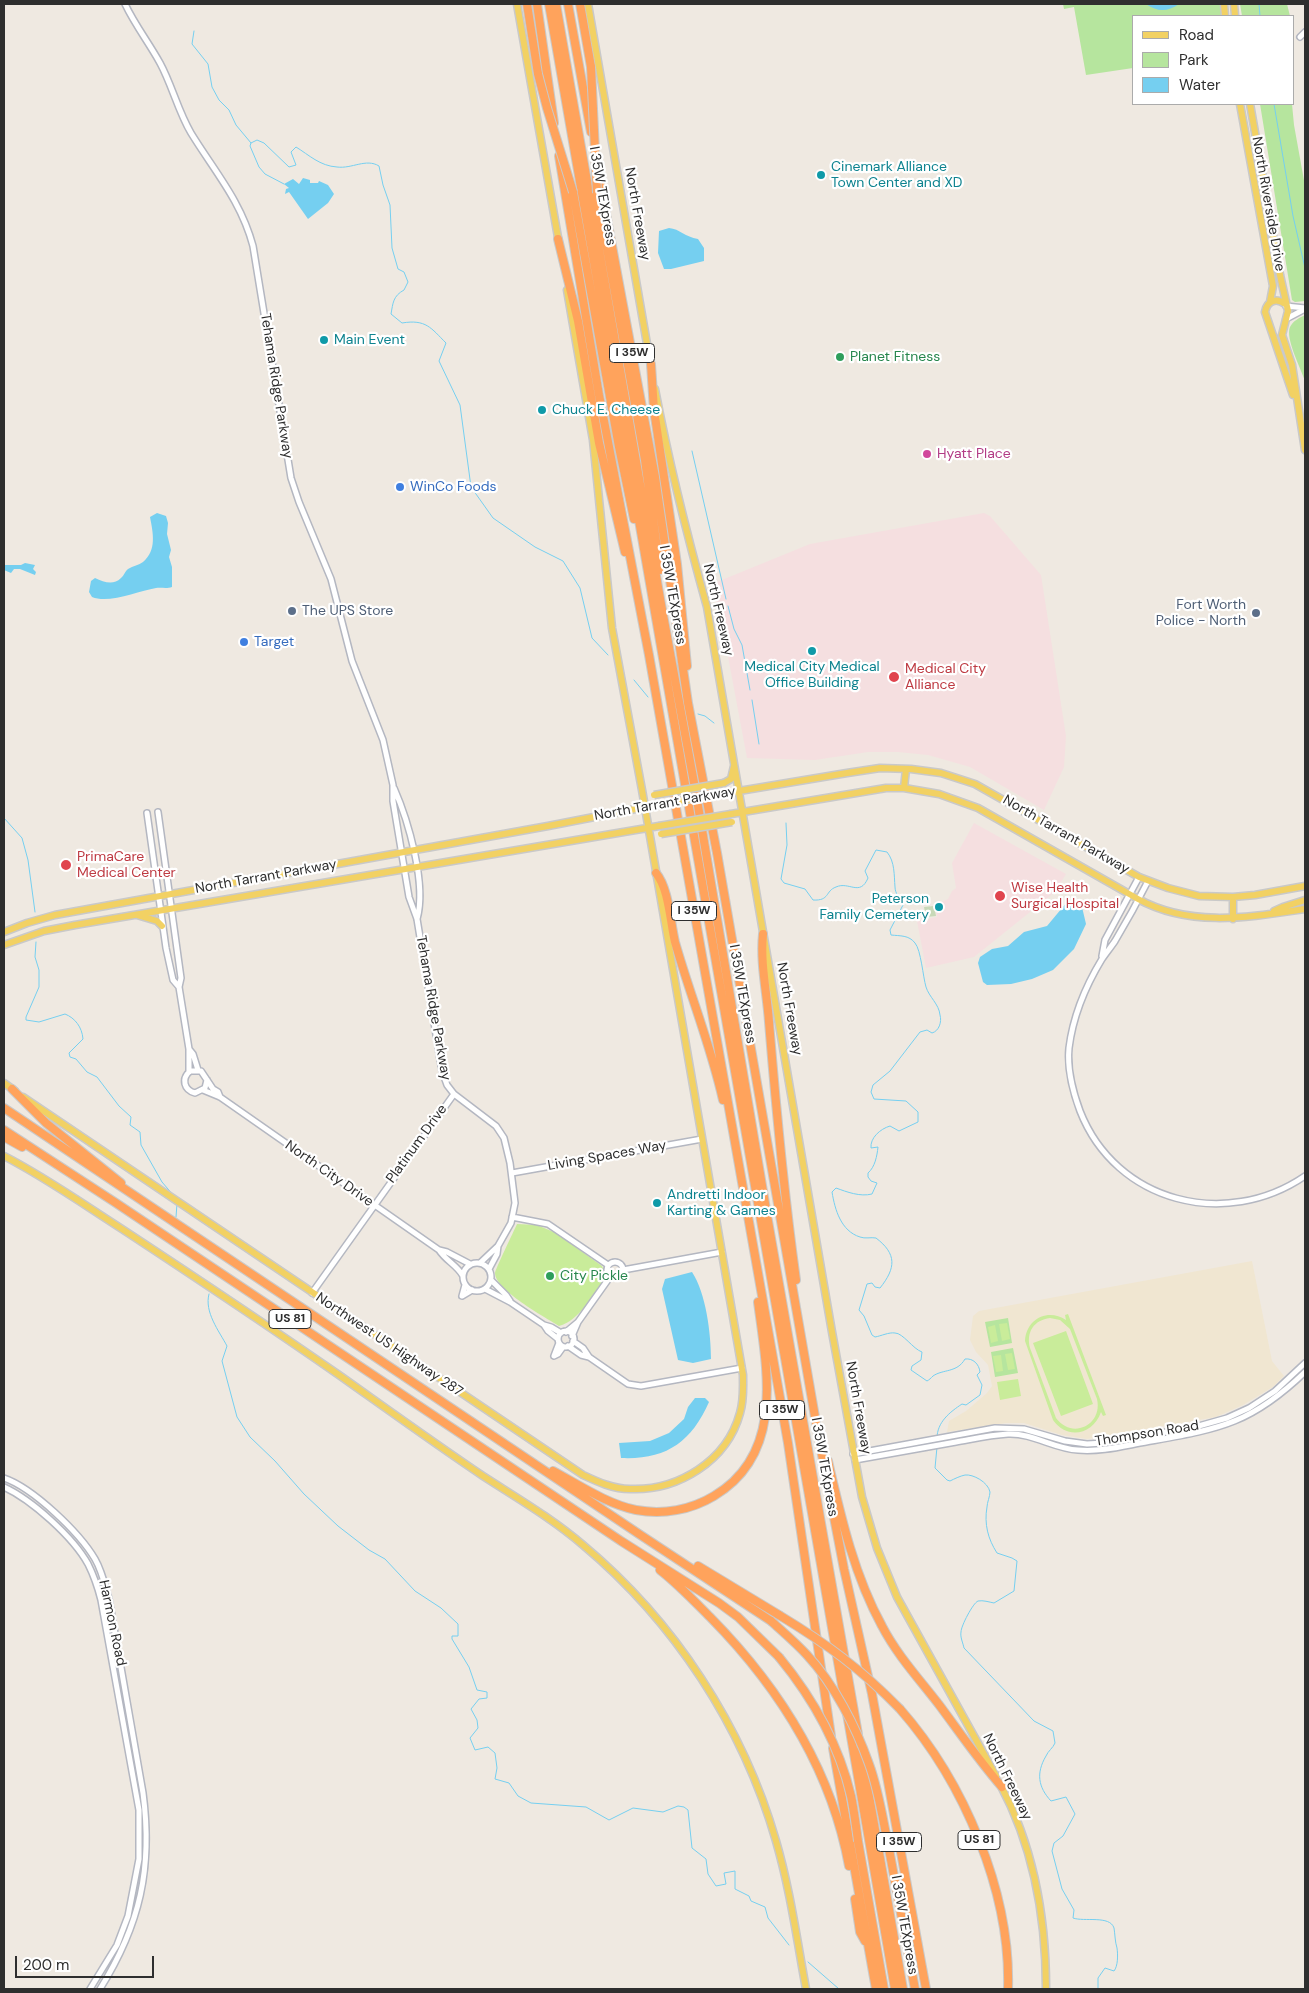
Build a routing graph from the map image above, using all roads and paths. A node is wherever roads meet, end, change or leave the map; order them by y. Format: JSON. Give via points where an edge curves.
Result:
{"nodes":[{"id":1,"x":125,"y":4,"type":"edge"},
{"id":2,"x":517,"y":4,"type":"edge"},
{"id":3,"x":527,"y":4,"type":"edge"},
{"id":4,"x":537,"y":4,"type":"edge"},
{"id":5,"x":549,"y":4,"type":"edge"},
{"id":6,"x":556,"y":4,"type":"edge"},
{"id":7,"x":568,"y":4,"type":"edge"},
{"id":8,"x":580,"y":4,"type":"edge"},
{"id":9,"x":588,"y":4,"type":"edge"},
{"id":10,"x":1305,"y":32,"type":"edge"},
{"id":11,"x":1300,"y":36,"type":"dead end"},
{"id":12,"x":1240,"y":105,"type":"edge"},
{"id":13,"x":1250,"y":105,"type":"edge"},
{"id":14,"x":558,"y":239,"type":"junction"},
{"id":15,"x":1270,"y":302,"type":"junction"},
{"id":16,"x":1286,"y":305,"type":"junction"},
{"id":17,"x":1305,"y":308,"type":"edge"},
{"id":18,"x":1267,"y":319,"type":"junction"},
{"id":19,"x":1286,"y":320,"type":"junction"},
{"id":20,"x":651,"y":364,"type":"junction"},
{"id":21,"x":1298,"y":408,"type":"junction"},
{"id":22,"x":1305,"y":450,"type":"edge"},
{"id":23,"x":661,"y":604,"type":"junction"},
{"id":24,"x":656,"y":620,"type":"junction"},
{"id":25,"x":649,"y":655,"type":"junction"},
{"id":26,"x":688,"y":703,"type":"junction"},
{"id":27,"x":735,"y":763,"type":"junction"},
{"id":28,"x":906,"y":768,"type":"junction"},
{"id":29,"x":393,"y":785,"type":"junction"},
{"id":30,"x":904,"y":788,"type":"junction"},
{"id":31,"x":642,"y":790,"type":"junction"},
{"id":32,"x":740,"y":791,"type":"junction"},
{"id":33,"x":644,"y":807,"type":"junction"},
{"id":34,"x":158,"y":812,"type":"dead end"},
{"id":35,"x":742,"y":812,"type":"junction"},
{"id":36,"x":147,"y":813,"type":"dead end"},
{"id":37,"x":744,"y":826,"type":"junction"},
{"id":38,"x":648,"y":828,"type":"junction"},
{"id":39,"x":651,"y":842,"type":"junction"},
{"id":40,"x":413,"y":850,"type":"junction"},
{"id":41,"x":401,"y":852,"type":"junction"},
{"id":42,"x":416,"y":867,"type":"junction"},
{"id":43,"x":404,"y":869,"type":"junction"},
{"id":44,"x":656,"y":873,"type":"junction"},
{"id":45,"x":1139,"y":876,"type":"junction"},
{"id":46,"x":1148,"y":881,"type":"junction"},
{"id":47,"x":1305,"y":886,"type":"edge"},
{"id":48,"x":170,"y":894,"type":"junction"},
{"id":49,"x":1129,"y":894,"type":"junction"},
{"id":50,"x":159,"y":896,"type":"junction"},
{"id":51,"x":1233,"y":897,"type":"junction"},
{"id":52,"x":1138,"y":899,"type":"junction"},
{"id":53,"x":1305,"y":900,"type":"edge"},
{"id":54,"x":171,"y":908,"type":"junction"},
{"id":55,"x":1305,"y":909,"type":"edge"},
{"id":56,"x":161,"y":910,"type":"junction"},
{"id":57,"x":136,"y":914,"type":"junction"},
{"id":58,"x":1268,"y":914,"type":"junction"},
{"id":59,"x":417,"y":919,"type":"junction"},
{"id":60,"x":1233,"y":919,"type":"junction"},
{"id":61,"x":162,"y":926,"type":"junction"},
{"id":62,"x":4,"y":932,"type":"edge"},
{"id":63,"x":763,"y":934,"type":"junction"},
{"id":64,"x":4,"y":945,"type":"edge"},
{"id":65,"x":1102,"y":959,"type":"junction"},
{"id":66,"x":179,"y":987,"type":"junction"},
{"id":67,"x":189,"y":1049,"type":"junction"},
{"id":68,"x":198,"y":1070,"type":"junction"},
{"id":69,"x":189,"y":1072,"type":"junction"},
{"id":70,"x":207,"y":1080,"type":"junction"},
{"id":71,"x":4,"y":1083,"type":"edge"},
{"id":72,"x":12,"y":1089,"type":"junction"},
{"id":73,"x":202,"y":1090,"type":"junction"},
{"id":74,"x":454,"y":1094,"type":"junction"},
{"id":75,"x":220,"y":1097,"type":"junction"},
{"id":76,"x":4,"y":1108,"type":"edge"},
{"id":77,"x":4,"y":1130,"type":"edge"},
{"id":78,"x":4,"y":1137,"type":"edge"},
{"id":79,"x":702,"y":1139,"type":"junction"},
{"id":80,"x":4,"y":1156,"type":"edge"},
{"id":81,"x":739,"y":1166,"type":"junction"},
{"id":82,"x":67,"y":1172,"type":"junction"},
{"id":83,"x":512,"y":1173,"type":"junction"},
{"id":84,"x":1305,"y":1176,"type":"edge"},
{"id":85,"x":373,"y":1205,"type":"junction"},
{"id":86,"x":147,"y":1206,"type":"junction"},
{"id":87,"x":746,"y":1209,"type":"junction"},
{"id":88,"x":512,"y":1217,"type":"junction"},
{"id":89,"x":498,"y":1246,"type":"junction"},
{"id":90,"x":439,"y":1250,"type":"junction"},
{"id":91,"x":722,"y":1252,"type":"junction"},
{"id":92,"x":480,"y":1263,"type":"junction"},
{"id":93,"x":470,"y":1264,"type":"junction"},
{"id":94,"x":608,"y":1265,"type":"junction"},
{"id":95,"x":489,"y":1270,"type":"junction"},
{"id":96,"x":623,"y":1270,"type":"junction"},
{"id":97,"x":463,"y":1276,"type":"junction"},
{"id":98,"x":610,"y":1277,"type":"junction"},
{"id":99,"x":491,"y":1280,"type":"junction"},
{"id":100,"x":465,"y":1285,"type":"junction"},
{"id":101,"x":484,"y":1289,"type":"junction"},
{"id":102,"x":472,"y":1290,"type":"junction"},
{"id":103,"x":312,"y":1293,"type":"junction"},
{"id":104,"x":510,"y":1302,"type":"junction"},
{"id":105,"x":578,"y":1322,"type":"junction"},
{"id":106,"x":544,"y":1325,"type":"junction"},
{"id":107,"x":564,"y":1332,"type":"junction"},
{"id":108,"x":800,"y":1332,"type":"junction"},
{"id":109,"x":573,"y":1338,"type":"junction"},
{"id":110,"x":562,"y":1344,"type":"junction"},
{"id":111,"x":589,"y":1357,"type":"junction"},
{"id":112,"x":1305,"y":1363,"type":"edge"},
{"id":113,"x":742,"y":1372,"type":"junction"},
{"id":114,"x":1305,"y":1372,"type":"edge"},
{"id":115,"x":1281,"y":1386,"type":"junction"},
{"id":116,"x":1284,"y":1392,"type":"junction"},
{"id":117,"x":1204,"y":1425,"type":"junction"},
{"id":118,"x":1030,"y":1430,"type":"junction"},
{"id":119,"x":1205,"y":1431,"type":"junction"},
{"id":120,"x":818,"y":1434,"type":"junction"},
{"id":121,"x":1028,"y":1437,"type":"junction"},
{"id":122,"x":1121,"y":1440,"type":"junction"},
{"id":123,"x":912,"y":1443,"type":"junction"},
{"id":124,"x":1122,"y":1446,"type":"junction"},
{"id":125,"x":913,"y":1450,"type":"junction"},
{"id":126,"x":523,"y":1456,"type":"junction"},
{"id":127,"x":854,"y":1457,"type":"junction"},
{"id":128,"x":4,"y":1478,"type":"edge"},
{"id":129,"x":4,"y":1487,"type":"edge"},
{"id":130,"x":620,"y":1522,"type":"junction"},
{"id":131,"x":621,"y":1541,"type":"junction"},
{"id":132,"x":1002,"y":1787,"type":"junction"},
{"id":133,"x":868,"y":1947,"type":"junction"},
{"id":134,"x":90,"y":1989,"type":"edge"},
{"id":135,"x":100,"y":1989,"type":"edge"},
{"id":136,"x":806,"y":1989,"type":"edge"},
{"id":137,"x":876,"y":1989,"type":"edge"},
{"id":138,"x":884,"y":1989,"type":"edge"},
{"id":139,"x":895,"y":1989,"type":"edge"},
{"id":140,"x":903,"y":1989,"type":"edge"},
{"id":141,"x":915,"y":1989,"type":"edge"},
{"id":142,"x":926,"y":1989,"type":"edge"},
{"id":143,"x":1008,"y":1989,"type":"edge"},
{"id":144,"x":1046,"y":1989,"type":"edge"}],
"edges":[{"from":1,"to":29,"type":"street","name":"Tehama Ridge Parkway","via":[[160,63],[190,131],[247,224],[291,478],[331,579],[348,647],[381,733]]},
{"from":2,"to":14,"type":"main road"},
{"from":3,"to":24,"type":"highway","bridge":true,"via":[[538,74],[573,192],[650,612]]},
{"from":4,"to":25,"type":"highway","number":"I 35W","via":[[576,262]]},
{"from":5,"to":24,"type":"highway","name":"I 35W TEXpress"},
{"from":6,"to":23,"type":"highway","name":"I 35W TEXpress"},
{"from":7,"to":26,"type":"highway","number":"I 35W","via":[[655,478]]},
{"from":8,"to":23,"type":"highway","bridge":true,"via":[[591,67],[596,192],[645,460],[663,595]]},
{"from":9,"to":20,"type":"main road","name":"North Freeway"},
{"from":10,"to":11,"type":"street"},
{"from":12,"to":15,"type":"main road","name":"North Riverside Drive","via":[[1273,286]]},
{"from":13,"to":16,"type":"main road","name":"North Riverside Drive"},
{"from":14,"to":25,"type":"highway","via":[[578,321],[599,443],[630,570],[642,642]]},
{"from":14,"to":31,"type":"main road","via":[[593,440],[612,628]]},
{"from":15,"to":16,"type":"main road","via":[[1279,301]]},
{"from":15,"to":18,"type":"main road","via":[[1265,309]]},
{"from":16,"to":17,"type":"street"},
{"from":16,"to":19,"type":"main road"},
{"from":17,"to":19,"type":"street"},
{"from":18,"to":19,"type":"main road","via":[[1276,324]]},
{"from":18,"to":21,"type":"main road"},
{"from":19,"to":21,"type":"main road","via":[[1282,335],[1292,365]]},
{"from":20,"to":26,"type":"highway","via":[[654,410],[677,564],[690,690]]},
{"from":20,"to":27,"type":"main road","name":"North Freeway","via":[[668,458],[707,607]]},
{"from":21,"to":22,"type":"main road"},
{"from":23,"to":140,"type":"highway","name":"I 35W TEXpress"},
{"from":24,"to":139,"type":"highway","name":"I 35W TEXpress"},
{"from":25,"to":81,"type":"highway","number":"I 35W"},
{"from":26,"to":108,"type":"highway","number":"I 35W","via":[[718,853]]},
{"from":27,"to":31,"type":"main road","bridge":true,"via":[[731,779],[724,783],[654,795]]},
{"from":27,"to":32,"type":"main road","name":"North Freeway"},
{"from":28,"to":30,"type":"main road"},
{"from":28,"to":32,"type":"main road","name":"North Tarrant Parkway","via":[[880,768]]},
{"from":28,"to":45,"type":"main road","name":"North Tarrant Parkway","via":[[941,773],[975,784]]},
{"from":29,"to":40,"type":"street","name":"Tehama Ridge Parkway","via":[[403,808]]},
{"from":29,"to":41,"type":"street","name":"Tehama Ridge Parkway"},
{"from":30,"to":35,"type":"main road","name":"North Tarrant Parkway","via":[[886,788]]},
{"from":30,"to":49,"type":"main road","name":"North Tarrant Parkway","via":[[939,794],[978,808]]},
{"from":31,"to":33,"type":"main road"},
{"from":32,"to":33,"type":"main road","name":"North Tarrant Parkway","bridge":true},
{"from":32,"to":35,"type":"main road","name":"North Freeway"},
{"from":33,"to":38,"type":"main road"},
{"from":33,"to":40,"type":"main road","name":"North Tarrant Parkway"},
{"from":34,"to":48,"type":"street"},
{"from":35,"to":37,"type":"main road","name":"North Freeway"},
{"from":35,"to":38,"type":"main road","name":"North Tarrant Parkway","bridge":true},
{"from":36,"to":50,"type":"street"},
{"from":37,"to":39,"type":"main road","bridge":true,"via":[[732,822],[661,834]]},
{"from":37,"to":63,"type":"main road","name":"North Freeway"},
{"from":38,"to":39,"type":"main road"},
{"from":38,"to":42,"type":"main road","name":"North Tarrant Parkway"},
{"from":39,"to":44,"type":"main road"},
{"from":40,"to":41,"type":"main road","name":"North Tarrant Parkway"},
{"from":40,"to":42,"type":"street","name":"Tehama Ridge Parkway"},
{"from":41,"to":43,"type":"street","name":"Tehama Ridge Parkway"},
{"from":41,"to":48,"type":"main road","name":"North Tarrant Parkway"},
{"from":42,"to":43,"type":"main road","name":"North Tarrant Parkway"},
{"from":42,"to":59,"type":"street","name":"Tehama Ridge Parkway","via":[[420,898]]},
{"from":43,"to":54,"type":"main road","name":"North Tarrant Parkway"},
{"from":43,"to":59,"type":"street","name":"Tehama Ridge Parkway"},
{"from":44,"to":79,"type":"main road"},
{"from":44,"to":81,"type":"highway","via":[[662,880],[673,934],[722,1098],[733,1156]]},
{"from":45,"to":46,"type":"main road","name":"North Tarrant Parkway"},
{"from":45,"to":49,"type":"street"},
{"from":46,"to":51,"type":"main road","name":"North Tarrant Parkway","via":[[1199,896]]},
{"from":46,"to":52,"type":"street"},
{"from":47,"to":51,"type":"main road","name":"North Tarrant Parkway"},
{"from":48,"to":50,"type":"main road","name":"North Tarrant Parkway"},
{"from":48,"to":54,"type":"street"},
{"from":49,"to":52,"type":"main road","name":"North Tarrant Parkway"},
{"from":49,"to":65,"type":"street","via":[[1105,940]]},
{"from":50,"to":56,"type":"street"},
{"from":50,"to":62,"type":"main road","name":"North Tarrant Parkway","via":[[55,915]]},
{"from":51,"to":60,"type":"main road"},
{"from":52,"to":60,"type":"main road","name":"North Tarrant Parkway","via":[[1179,914]]},
{"from":52,"to":65,"type":"street"},
{"from":53,"to":58,"type":"main road"},
{"from":54,"to":56,"type":"main road","name":"North Tarrant Parkway"},
{"from":54,"to":66,"type":"street","via":[[181,978]]},
{"from":55,"to":58,"type":"main road","name":"North Tarrant Parkway"},
{"from":56,"to":57,"type":"main road","name":"North Tarrant Parkway"},
{"from":56,"to":61,"type":"street"},
{"from":57,"to":61,"type":"main road"},
{"from":57,"to":64,"type":"main road","name":"North Tarrant Parkway","via":[[44,931]]},
{"from":58,"to":60,"type":"main road","name":"North Tarrant Parkway"},
{"from":59,"to":74,"type":"street","name":"Tehama Ridge Parkway","via":[[442,1071]]},
{"from":61,"to":66,"type":"street","via":[[173,980]]},
{"from":63,"to":108,"type":"highway","via":[[777,1122],[802,1323]]},
{"from":63,"to":127,"type":"main road","name":"North Freeway"},
{"from":65,"to":84,"type":"street","via":[[1078,1008],[1069,1054],[1073,1089],[1082,1115],[1112,1160],[1149,1187],[1196,1203],[1248,1202],[1282,1190]]},
{"from":66,"to":67,"type":"street"},
{"from":67,"to":68,"type":"street"},
{"from":67,"to":69,"type":"street"},
{"from":68,"to":69,"type":"street"},
{"from":68,"to":70,"type":"street"},
{"from":69,"to":73,"type":"street","via":[[184,1080],[186,1087],[195,1093]]},
{"from":70,"to":73,"type":"street"},
{"from":70,"to":75,"type":"street","name":"North City Drive"},
{"from":71,"to":72,"type":"main road","name":"Northwest US Highway 287"},
{"from":72,"to":86,"type":"highway","via":[[46,1123]]},
{"from":72,"to":103,"type":"main road","name":"Northwest US Highway 287"},
{"from":73,"to":75,"type":"street","name":"North City Drive"},
{"from":74,"to":83,"type":"street","name":"Tehama Ridge Parkway","via":[[496,1126],[504,1138]]},
{"from":74,"to":85,"type":"street","name":"Platinum Drive"},
{"from":75,"to":85,"type":"street","name":"North City Drive"},
{"from":76,"to":86,"type":"highway","number":"US 81"},
{"from":77,"to":82,"type":"highway","number":"US 81"},
{"from":78,"to":82,"type":"highway"},
{"from":79,"to":83,"type":"street","name":"Living Spaces Way"},
{"from":79,"to":91,"type":"main road"},
{"from":80,"to":136,"type":"main road","via":[[199,1279],[567,1531],[623,1581],[691,1663],[732,1730],[776,1840]]},
{"from":81,"to":87,"type":"highway","number":"I 35W"},
{"from":82,"to":131,"type":"highway","number":"US 81"},
{"from":83,"to":88,"type":"street","name":"Tehama Ridge Parkway","via":[[515,1203]]},
{"from":85,"to":90,"type":"street","name":"North City Drive"},
{"from":85,"to":103,"type":"street","name":"Platinum Drive"},
{"from":86,"to":126,"type":"highway","number":"US 81"},
{"from":87,"to":126,"type":"highway","via":[[744,1218],[760,1316],[767,1390],[764,1428],[744,1470],[721,1491],[701,1503],[684,1509],[654,1512],[619,1505]]},
{"from":87,"to":133,"type":"highway","number":"I 35W","via":[[791,1460],[829,1724]]},
{"from":88,"to":89,"type":"street","name":"Tehama Ridge Parkway"},
{"from":88,"to":94,"type":"street","via":[[548,1224]]},
{"from":89,"to":92,"type":"street","name":"Tehama Ridge Parkway"},
{"from":89,"to":95,"type":"street","name":"Tehama Ridge Parkway"},
{"from":90,"to":93,"type":"street","name":"North City Drive"},
{"from":90,"to":97,"type":"street","name":"North City Drive"},
{"from":91,"to":96,"type":"street"},
{"from":91,"to":113,"type":"main road"},
{"from":92,"to":93,"type":"street"},
{"from":92,"to":95,"type":"street"},
{"from":93,"to":97,"type":"street"},
{"from":94,"to":96,"type":"street","via":[[619,1263]]},
{"from":94,"to":98,"type":"street"},
{"from":95,"to":99,"type":"street"},
{"from":96,"to":98,"type":"street","via":[[618,1278]]},
{"from":97,"to":100,"type":"street"},
{"from":98,"to":105,"type":"street"},
{"from":99,"to":101,"type":"street"},
{"from":99,"to":104,"type":"street"},
{"from":100,"to":102,"type":"street"},
{"from":100,"to":102,"type":"street","via":[[462,1296]]},
{"from":101,"to":102,"type":"street"},
{"from":101,"to":104,"type":"street"},
{"from":103,"to":113,"type":"main road","name":"Northwest US Highway 287","via":[[583,1475],[620,1488],[656,1488],[682,1480],[720,1451],[733,1432],[740,1413],[744,1395]]},
{"from":104,"to":106,"type":"street"},
{"from":105,"to":107,"type":"street"},
{"from":105,"to":109,"type":"street"},
{"from":106,"to":107,"type":"street"},
{"from":106,"to":110,"type":"street"},
{"from":107,"to":109,"type":"street"},
{"from":107,"to":110,"type":"street"},
{"from":108,"to":120,"type":"highway","number":"I 35W"},
{"from":109,"to":110,"type":"street"},
{"from":109,"to":111,"type":"street"},
{"from":110,"to":111,"type":"street"},
{"from":111,"to":113,"type":"street","via":[[628,1384],[641,1386]]},
{"from":112,"to":115,"type":"street","name":"Thompson Road"},
{"from":114,"to":116,"type":"street","name":"Thompson Road"},
{"from":115,"to":116,"type":"street"},
{"from":115,"to":117,"type":"street","name":"Thompson Road","via":[[1243,1411]]},
{"from":116,"to":119,"type":"street","name":"Thompson Road","via":[[1252,1414]]},
{"from":117,"to":119,"type":"street"},
{"from":117,"to":122,"type":"street","name":"Thompson Road"},
{"from":118,"to":121,"type":"street"},
{"from":118,"to":122,"type":"street","name":"Thompson Road","via":[[1077,1444]]},
{"from":118,"to":123,"type":"street","name":"Thompson Road","via":[[995,1428]]},
{"from":119,"to":124,"type":"street","name":"Thompson Road"},
{"from":120,"to":132,"type":"highway","via":[[823,1440],[855,1563],[882,1627]]},
{"from":120,"to":142,"type":"highway","number":"I 35W","via":[[872,1694]]},
{"from":121,"to":124,"type":"street","name":"Thompson Road","via":[[1076,1450]]},
{"from":121,"to":125,"type":"street","name":"Thompson Road","via":[[1011,1434]]},
{"from":122,"to":124,"type":"street"},
{"from":123,"to":125,"type":"street"},
{"from":123,"to":127,"type":"street","name":"Thompson Road"},
{"from":125,"to":127,"type":"street","name":"Thompson Road"},
{"from":126,"to":130,"type":"highway","number":"US 81"},
{"from":127,"to":132,"type":"main road","name":"North Freeway","via":[[877,1548],[897,1597]]},
{"from":128,"to":135,"type":"street","name":"Harmon Road","via":[[44,1503],[81,1540],[102,1575],[109,1598],[145,1809],[146,1863],[135,1920],[116,1964]]},
{"from":129,"to":134,"type":"street","name":"Harmon Road","via":[[33,1504],[79,1550],[96,1582],[139,1810],[139,1859],[128,1916],[116,1945]]},
{"from":130,"to":141,"type":"highway","bridge":true,"via":[[771,1621],[808,1655],[829,1682],[846,1711],[878,1792]]},
{"from":130,"to":143,"type":"highway","number":"US 81","bridge":true,"via":[[814,1636],[856,1667],[900,1709],[951,1780],[973,1823],[1000,1907]]},
{"from":131,"to":133,"type":"highway","via":[[678,1584],[737,1644],[794,1722],[832,1804],[848,1861],[860,1932]]},
{"from":131,"to":138,"type":"highway","bridge":true,"via":[[738,1617],[779,1657],[809,1698],[836,1751],[851,1796]]},
{"from":132,"to":144,"type":"main road","name":"North Freeway","via":[[1015,1816],[1034,1877],[1044,1938]]},
{"from":133,"to":137,"type":"highway","number":"I 35W"}]}
